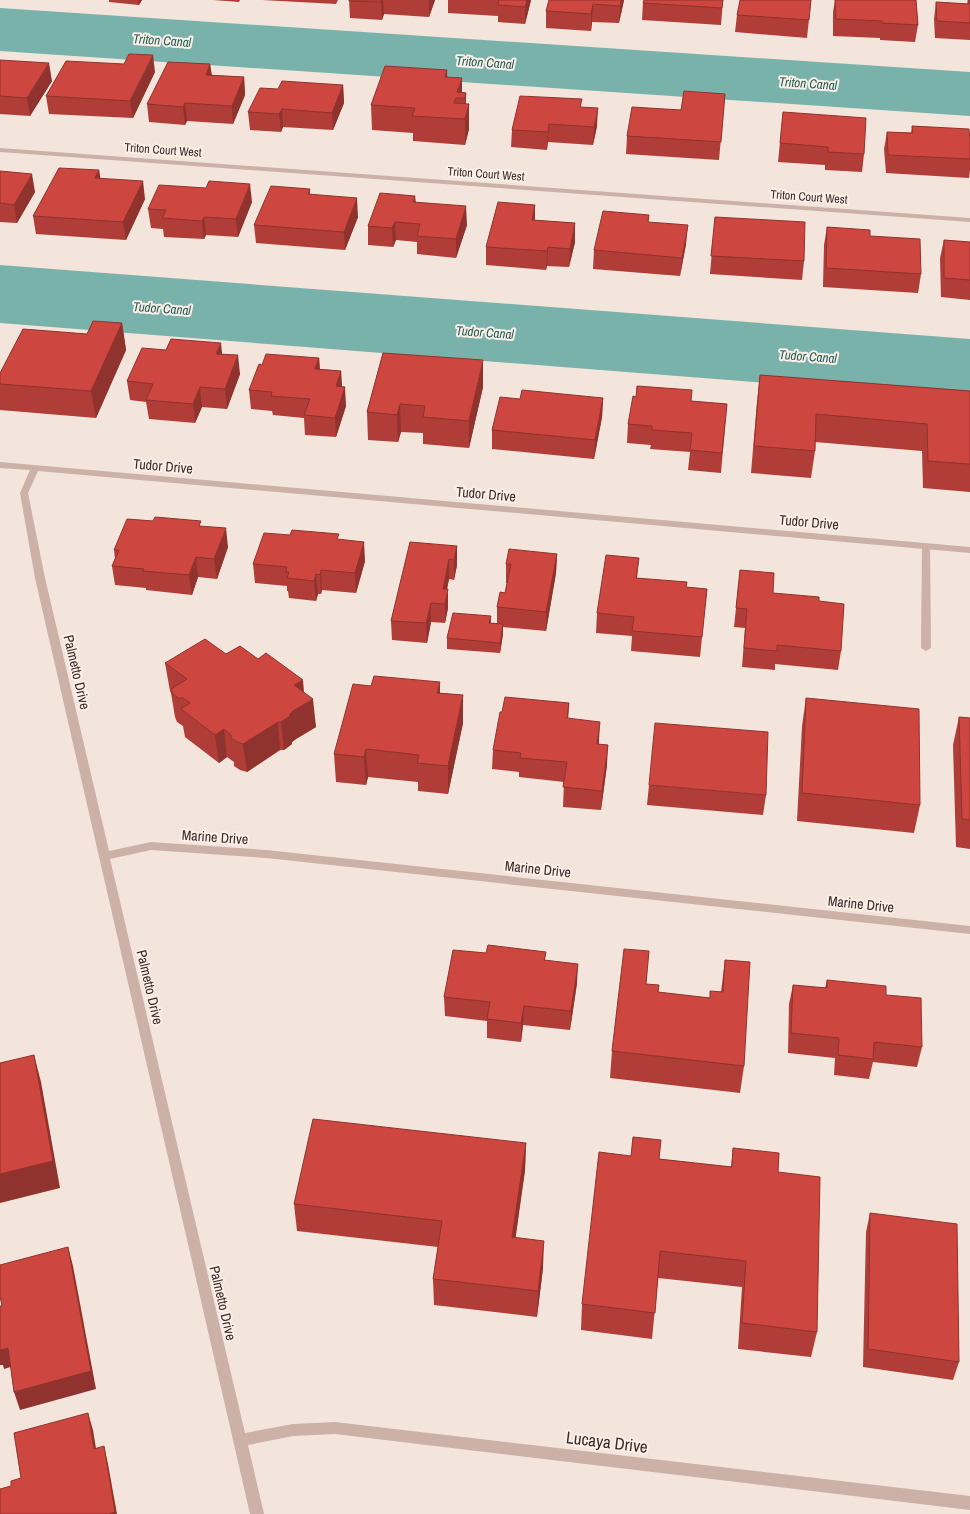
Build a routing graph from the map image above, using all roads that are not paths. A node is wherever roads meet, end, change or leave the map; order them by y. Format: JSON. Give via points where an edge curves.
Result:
{"nodes":[{"id":1,"x":0,"y":150,"type":"edge"},
{"id":2,"x":970,"y":220,"type":"edge"},
{"id":3,"x":0,"y":465,"type":"edge"},
{"id":4,"x":35,"y":468,"type":"junction"},
{"id":5,"x":926,"y":546,"type":"junction"},
{"id":6,"x":970,"y":550,"type":"edge"},
{"id":7,"x":926,"y":648,"type":"dead end"},
{"id":8,"x":104,"y":856,"type":"junction"},
{"id":9,"x":970,"y":930,"type":"edge"},
{"id":10,"x":239,"y":1440,"type":"junction"},
{"id":11,"x":970,"y":1503,"type":"edge"},
{"id":12,"x":257,"y":1514,"type":"edge"}],
"edges":[{"from":1,"to":2,"type":"street","name":"Triton Court West"},
{"from":3,"to":4,"type":"street","name":"Tudor Drive"},
{"from":4,"to":5,"type":"street","name":"Tudor Drive"},
{"from":4,"to":8,"type":"street","name":"Palmetto Drive","via":[[24,493],[40,578]]},
{"from":5,"to":6,"type":"street","name":"Tudor Drive"},
{"from":5,"to":7,"type":"street"},
{"from":8,"to":9,"type":"street","name":"Marine Drive","via":[[150,846],[266,854]]},
{"from":8,"to":10,"type":"street","name":"Palmetto Drive"},
{"from":10,"to":11,"type":"street","name":"Lucaya Drive","via":[[293,1430],[335,1428]]},
{"from":10,"to":12,"type":"street","name":"Palmetto Drive"}]}
